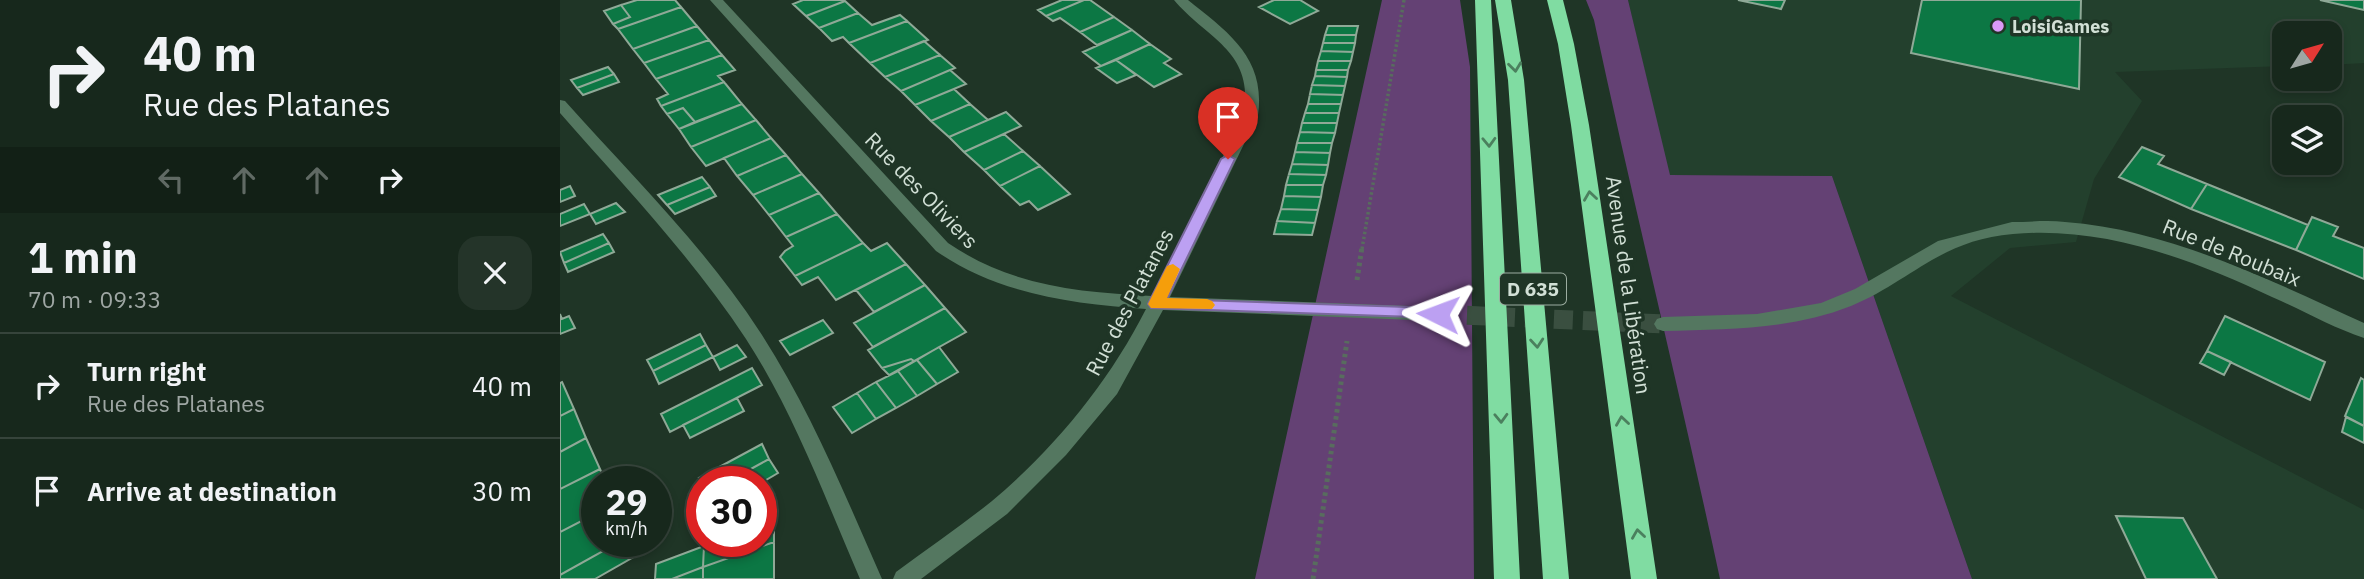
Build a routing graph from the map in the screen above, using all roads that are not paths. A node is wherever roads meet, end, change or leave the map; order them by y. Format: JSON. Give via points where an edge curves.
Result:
{"nodes":[{"id":1,"x":716,"y":0,"type":"edge"},
{"id":2,"x":1180,"y":0,"type":"edge"},
{"id":3,"x":1483,"y":0,"type":"edge"},
{"id":4,"x":1503,"y":0,"type":"edge"},
{"id":5,"x":1555,"y":0,"type":"edge"},
{"id":6,"x":560,"y":104,"type":"edge"},
{"id":7,"x":1156,"y":304,"type":"junction"},
{"id":8,"x":1438,"y":314,"type":"tunnel mouth"},
{"id":9,"x":1663,"y":324,"type":"tunnel mouth"},
{"id":10,"x":2364,"y":331,"type":"edge"},
{"id":11,"x":871,"y":579,"type":"edge"},
{"id":12,"x":904,"y":579,"type":"edge"},
{"id":13,"x":1507,"y":579,"type":"edge"},
{"id":14,"x":1556,"y":579,"type":"edge"},
{"id":15,"x":1644,"y":579,"type":"edge"}],
"edges":[{"from":1,"to":7,"type":"street","name":"Rue des Oliviers","via":[[956,260],[1003,281]]},
{"from":2,"to":7,"type":"street","name":"Rue des Platanes","via":[[1240,55],[1253,79],[1254,103]]},
{"from":3,"to":13,"type":"highway","one_way":true},
{"from":4,"to":14,"type":"highway","number":"D 635","one_way":true,"via":[[1516,80]]},
{"from":15,"to":5,"type":"highway","name":"Avenue de la Libération","one_way":true,"via":[[1580,125]]},
{"from":6,"to":11,"type":"street","via":[[710,278],[763,352],[806,433]]},
{"from":7,"to":8,"type":"street","name":"Rue des Oliviers"},
{"from":7,"to":12,"type":"street","name":"Rue des Platanes","via":[[1110,389],[1059,449],[1000,507]]},
{"from":9,"to":10,"type":"street","name":"Rue de Roubaix","via":[[1758,321],[1808,313],[1848,300],[1957,239],[2003,229],[2079,229],[2126,236],[2184,253]]}]}
